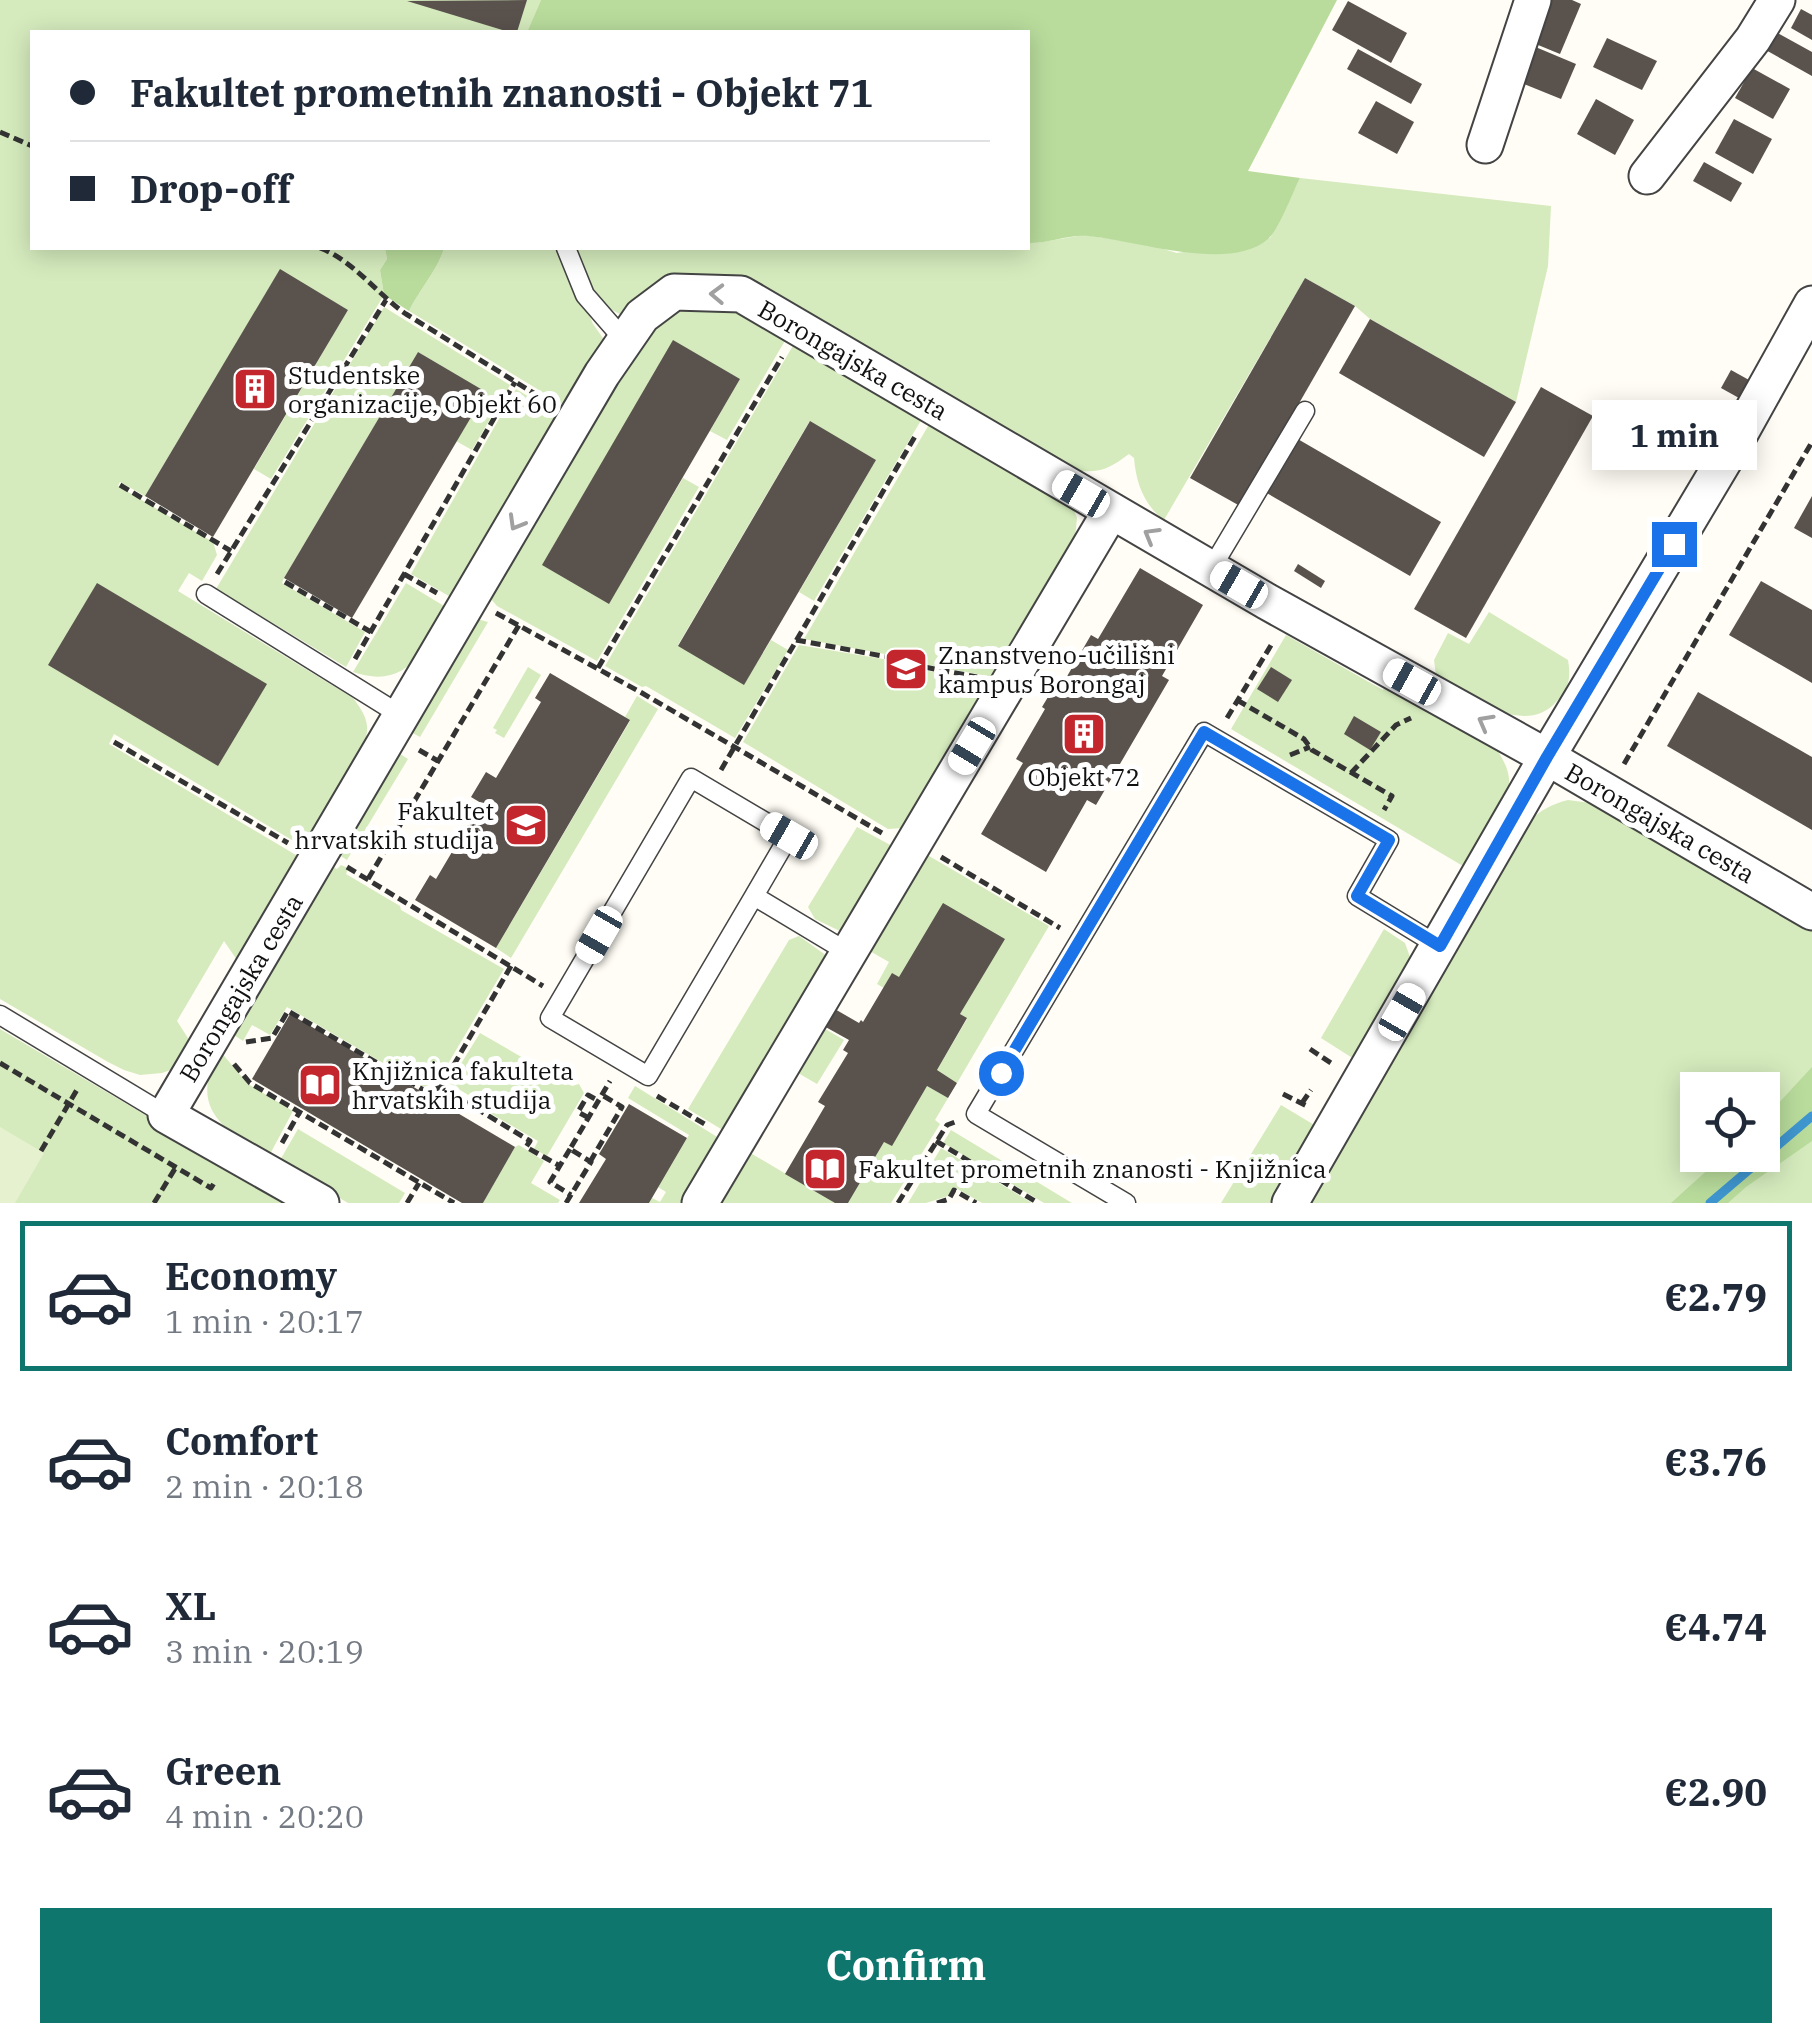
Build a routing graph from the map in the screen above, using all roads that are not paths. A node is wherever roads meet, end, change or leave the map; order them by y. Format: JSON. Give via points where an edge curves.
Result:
{"nodes":[{"id":1,"x":1533,"y":0,"type":"edge"},
{"id":2,"x":1777,"y":0,"type":"edge"},
{"id":3,"x":1485,"y":144,"type":"dead end"},
{"id":4,"x":1647,"y":176,"type":"dead end"},
{"id":5,"x":567,"y":250,"type":"edge"},
{"id":6,"x":1812,"y":304,"type":"edge"},
{"id":7,"x":625,"y":341,"type":"junction"},
{"id":8,"x":1306,"y":412,"type":"dead end"},
{"id":9,"x":1111,"y":511,"type":"junction"},
{"id":10,"x":1212,"y":569,"type":"junction"},
{"id":11,"x":206,"y":594,"type":"road end"},
{"id":12,"x":402,"y":716,"type":"junction"},
{"id":13,"x":1547,"y":757,"type":"junction"},
{"id":14,"x":754,"y":896,"type":"junction"},
{"id":15,"x":1812,"y":912,"type":"edge"},
{"id":16,"x":1440,"y":946,"type":"junction"},
{"id":17,"x":849,"y":953,"type":"junction"},
{"id":18,"x":0,"y":1015,"type":"edge"},
{"id":19,"x":166,"y":1114,"type":"junction"},
{"id":20,"x":321,"y":1203,"type":"edge"},
{"id":21,"x":700,"y":1203,"type":"edge"},
{"id":22,"x":1126,"y":1203,"type":"edge"},
{"id":23,"x":1290,"y":1203,"type":"edge"}],
"edges":[{"from":1,"to":3,"type":"street"},
{"from":2,"to":4,"type":"street"},
{"from":5,"to":7,"type":"lane","via":[[585,295]]},
{"from":6,"to":13,"type":"street"},
{"from":9,"to":7,"type":"street","name":"Borongajska cesta","one_way":true,"via":[[741,294],[674,292],[642,316]]},
{"from":7,"to":12,"type":"street","name":"Borongajska cesta","one_way":true},
{"from":8,"to":10,"type":"lane"},
{"from":10,"to":9,"type":"street","name":"Borongajska cesta","one_way":true},
{"from":9,"to":17,"type":"street"},
{"from":13,"to":10,"type":"street","name":"Borongajska cesta","one_way":true},
{"from":11,"to":12,"type":"lane"},
{"from":12,"to":19,"type":"street","name":"Borongajska cesta"},
{"from":13,"to":15,"type":"street","name":"Borongajska cesta"},
{"from":13,"to":16,"type":"street"},
{"from":14,"to":14,"type":"lane","via":[[648,1076],[550,1018],[691,778],[789,836]]},
{"from":14,"to":17,"type":"lane"},
{"from":16,"to":22,"type":"lane","via":[[1357,896],[1389,840],[1204,732],[976,1114]]},
{"from":16,"to":23,"type":"street"},
{"from":17,"to":21,"type":"street"},
{"from":18,"to":19,"type":"lane"},
{"from":19,"to":20,"type":"street"}]}
